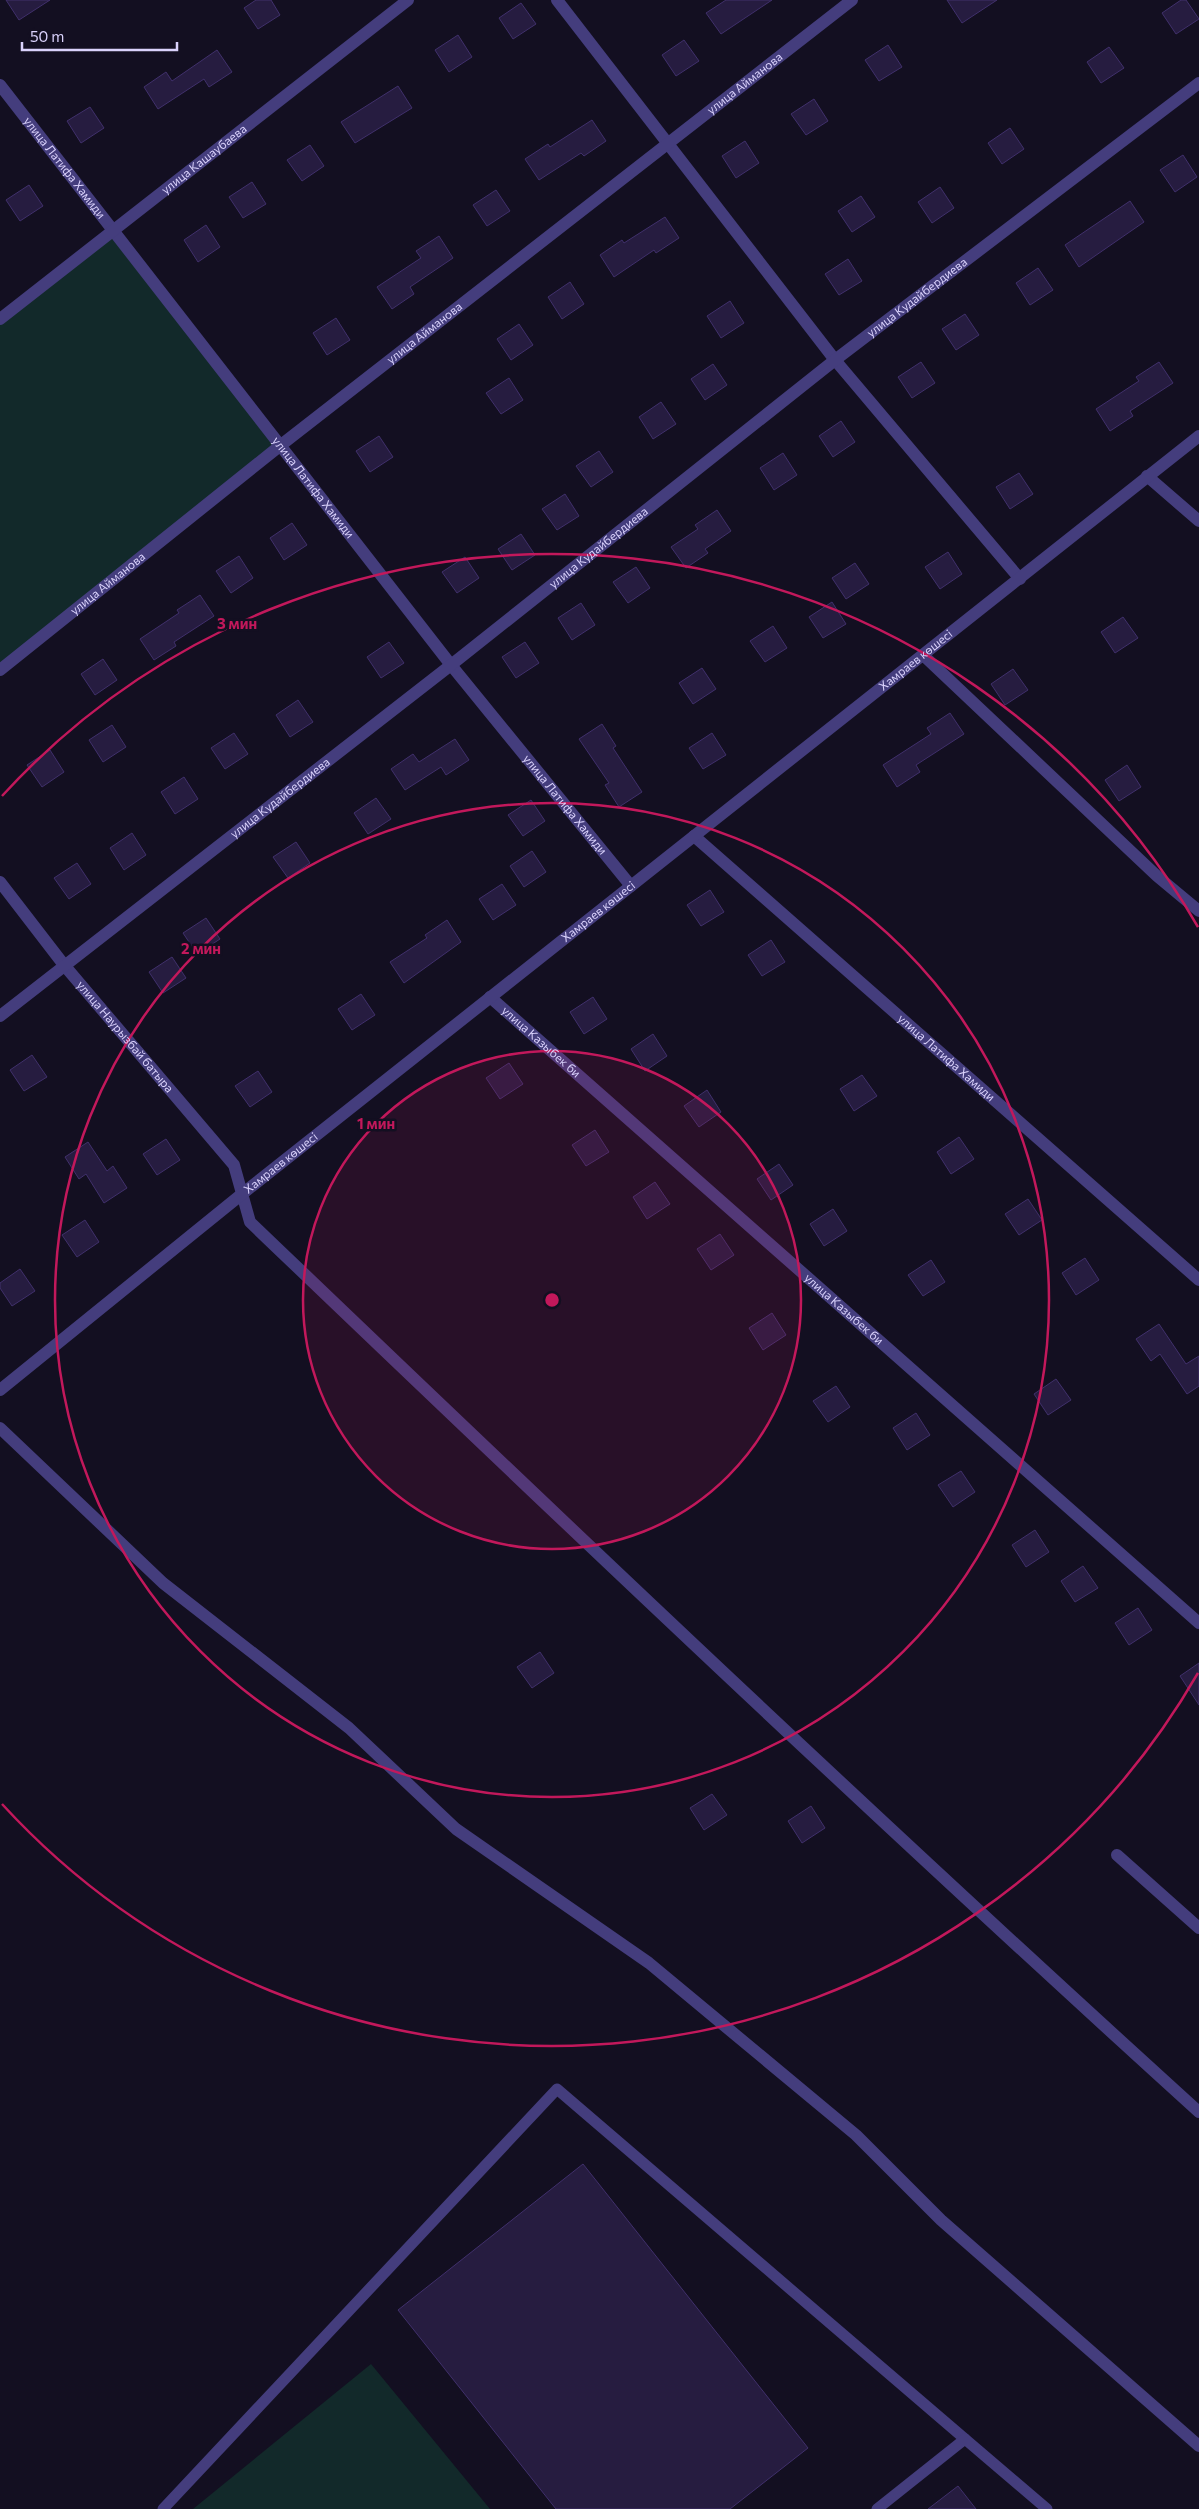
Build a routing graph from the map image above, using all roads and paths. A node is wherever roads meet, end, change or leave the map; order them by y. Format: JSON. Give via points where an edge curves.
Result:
{"nodes":[{"id":1,"x":408,"y":0,"type":"edge"},
{"id":2,"x":557,"y":0,"type":"edge"},
{"id":3,"x":852,"y":0,"type":"edge"},
{"id":4,"x":1199,"y":82,"type":"edge"},
{"id":5,"x":0,"y":85,"type":"edge"},
{"id":6,"x":669,"y":143,"type":"junction"},
{"id":7,"x":114,"y":229,"type":"junction"},
{"id":8,"x":0,"y":320,"type":"edge"},
{"id":9,"x":835,"y":360,"type":"junction"},
{"id":10,"x":1199,"y":436,"type":"edge"},
{"id":11,"x":281,"y":445,"type":"junction"},
{"id":12,"x":1147,"y":476,"type":"junction"},
{"id":13,"x":1199,"y":521,"type":"edge"},
{"id":14,"x":1020,"y":579,"type":"junction"},
{"id":15,"x":923,"y":655,"type":"junction"},
{"id":16,"x":452,"y":665,"type":"junction"},
{"id":17,"x":0,"y":670,"type":"edge"},
{"id":18,"x":694,"y":836,"type":"junction"},
{"id":19,"x":0,"y":882,"type":"edge"},
{"id":20,"x":630,"y":886,"type":"junction"},
{"id":21,"x":1199,"y":912,"type":"edge"},
{"id":22,"x":64,"y":965,"type":"junction"},
{"id":23,"x":490,"y":997,"type":"junction"},
{"id":24,"x":0,"y":1016,"type":"edge"},
{"id":25,"x":242,"y":1194,"type":"junction"},
{"id":26,"x":1199,"y":1280,"type":"edge"},
{"id":27,"x":0,"y":1390,"type":"edge"},
{"id":28,"x":0,"y":1428,"type":"edge"},
{"id":29,"x":1199,"y":1623,"type":"edge"},
{"id":30,"x":1117,"y":1855,"type":"dead end"},
{"id":31,"x":1199,"y":1928,"type":"edge"},
{"id":32,"x":1199,"y":2112,"type":"edge"},
{"id":33,"x":965,"y":2440,"type":"junction"},
{"id":34,"x":1199,"y":2446,"type":"edge"},
{"id":35,"x":163,"y":2509,"type":"edge"},
{"id":36,"x":877,"y":2509,"type":"edge"},
{"id":37,"x":1047,"y":2509,"type":"edge"}],
"edges":[{"from":1,"to":7,"type":"street","name":"улица Кашаубаева"},
{"from":2,"to":6,"type":"street"},
{"from":3,"to":6,"type":"street","name":"улица Айманова"},
{"from":4,"to":9,"type":"street","name":"улица Кудайбердиева"},
{"from":5,"to":7,"type":"street","name":"улица Латифа Хамиди"},
{"from":6,"to":9,"type":"street"},
{"from":6,"to":11,"type":"street","name":"улица Айманова"},
{"from":7,"to":8,"type":"street","name":"улица Кашаубаева"},
{"from":7,"to":11,"type":"street","name":"улица Латифа Хамиди"},
{"from":9,"to":14,"type":"street"},
{"from":9,"to":16,"type":"street","name":"улица Кудайбердиева"},
{"from":10,"to":12,"type":"street","name":"Хамраев көшесі"},
{"from":11,"to":16,"type":"street","name":"улица Латифа Хамиди"},
{"from":11,"to":17,"type":"street","name":"улица Айманова"},
{"from":12,"to":13,"type":"street"},
{"from":12,"to":14,"type":"street","name":"Хамраев көшесі"},
{"from":14,"to":15,"type":"street","name":"Хамраев көшесі"},
{"from":15,"to":18,"type":"street","name":"Хамраев көшесі"},
{"from":15,"to":21,"type":"street"},
{"from":16,"to":20,"type":"street","name":"улица Латифа Хамиди"},
{"from":16,"to":22,"type":"street","name":"улица Кудайбердиева"},
{"from":18,"to":20,"type":"street","name":"Хамраев көшесі"},
{"from":18,"to":26,"type":"street","name":"улица Латифа Хамиди"},
{"from":19,"to":22,"type":"street","name":"улица Наурызбай батыра"},
{"from":20,"to":23,"type":"street","name":"Хамраев көшесі"},
{"from":22,"to":24,"type":"street","name":"улица Кудайбердиева"},
{"from":22,"to":25,"type":"street","name":"улица Наурызбай батыра","via":[[234,1165]]},
{"from":23,"to":25,"type":"street","name":"Хамраев көшесі"},
{"from":23,"to":29,"type":"street","name":"улица Казыбек би"},
{"from":25,"to":27,"type":"street","name":"Хамраев көшесі"},
{"from":25,"to":32,"type":"street","name":"улица Наурызбай батыра","via":[[250,1222],[563,1522],[1022,1952]]},
{"from":28,"to":34,"type":"street","via":[[163,1583],[349,1728],[456,1829],[649,1963],[856,2135],[941,2220]]},
{"from":30,"to":31,"type":"street"},
{"from":33,"to":35,"type":"lane","via":[[557,2089]]},
{"from":33,"to":36,"type":"lane"},
{"from":33,"to":37,"type":"lane"}]}
